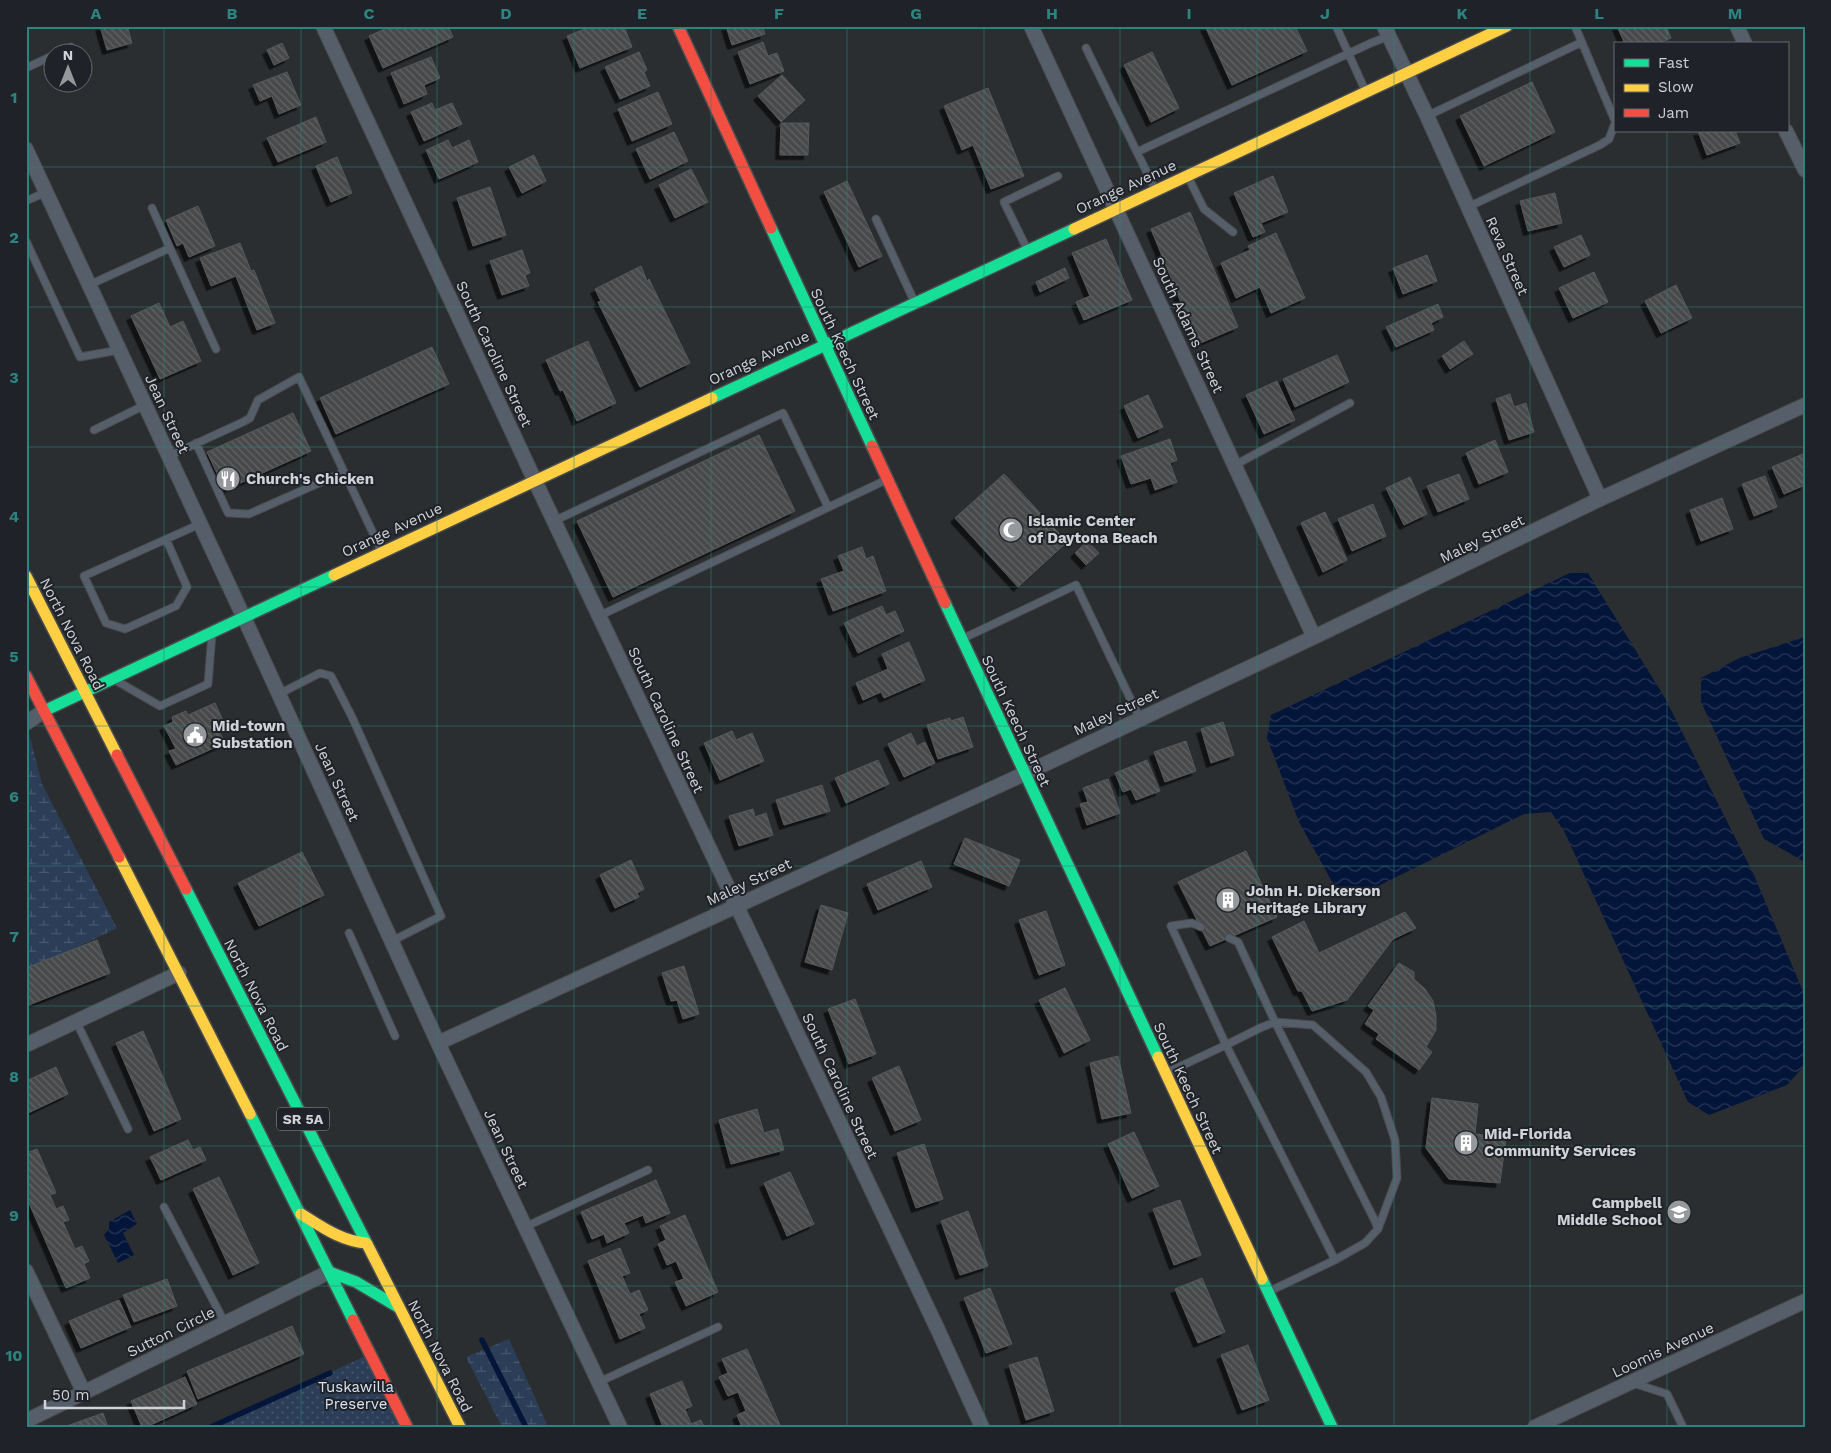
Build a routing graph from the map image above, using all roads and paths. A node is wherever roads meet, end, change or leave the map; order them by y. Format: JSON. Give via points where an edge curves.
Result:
{"nodes":[{"id":1,"x":323,"y":26,"type":"edge"},
{"id":2,"x":678,"y":26,"type":"edge"},
{"id":3,"x":1031,"y":26,"type":"edge"},
{"id":4,"x":1336,"y":26,"type":"edge"},
{"id":5,"x":1506,"y":26,"type":"edge"},
{"id":6,"x":1575,"y":26,"type":"edge"},
{"id":7,"x":1737,"y":26,"type":"edge"},
{"id":8,"x":1387,"y":31,"type":"edge"},
{"id":9,"x":1582,"y":42,"type":"junction"},
{"id":10,"x":1744,"y":42,"type":"edge"},
{"id":11,"x":1086,"y":48,"type":"dead end"},
{"id":12,"x":1348,"y":54,"type":"junction"},
{"id":13,"x":42,"y":61,"type":"edge"},
{"id":14,"x":26,"y":68,"type":"edge"},
{"id":15,"x":1406,"y":73,"type":"junction"},
{"id":16,"x":1366,"y":92,"type":"junction"},
{"id":17,"x":1427,"y":116,"type":"junction"},
{"id":18,"x":1614,"y":120,"type":"edge"},
{"id":19,"x":1614,"y":125,"type":"edge"},
{"id":20,"x":1786,"y":132,"type":"edge"},
{"id":21,"x":26,"y":149,"type":"edge"},
{"id":22,"x":1137,"y":152,"type":"junction"},
{"id":23,"x":1805,"y":170,"type":"edge"},
{"id":24,"x":1058,"y":176,"type":"dead end"},
{"id":25,"x":1188,"y":176,"type":"junction"},
{"id":26,"x":1156,"y":191,"type":"junction"},
{"id":27,"x":46,"y":192,"type":"junction"},
{"id":28,"x":26,"y":201,"type":"edge"},
{"id":29,"x":1467,"y":207,"type":"junction"},
{"id":30,"x":152,"y":208,"type":"dead end"},
{"id":31,"x":1116,"y":209,"type":"junction"},
{"id":32,"x":876,"y":219,"type":"dead end"},
{"id":33,"x":1234,"y":232,"type":"dead end"},
{"id":34,"x":26,"y":241,"type":"edge"},
{"id":35,"x":170,"y":248,"type":"junction"},
{"id":36,"x":1028,"y":250,"type":"junction"},
{"id":37,"x":89,"y":285,"type":"junction"},
{"id":38,"x":915,"y":303,"type":"junction"},
{"id":39,"x":825,"y":345,"type":"junction"},
{"id":40,"x":216,"y":349,"type":"dead end"},
{"id":41,"x":119,"y":350,"type":"junction"},
{"id":42,"x":1350,"y":403,"type":"dead end"},
{"id":43,"x":145,"y":405,"type":"junction"},
{"id":44,"x":1805,"y":405,"type":"edge"},
{"id":45,"x":94,"y":430,"type":"dead end"},
{"id":46,"x":196,"y":443,"type":"junction"},
{"id":47,"x":169,"y":456,"type":"junction"},
{"id":48,"x":1235,"y":465,"type":"junction"},
{"id":49,"x":344,"y":472,"type":"junction"},
{"id":50,"x":887,"y":479,"type":"junction"},
{"id":51,"x":535,"y":481,"type":"junction"},
{"id":52,"x":1600,"y":499,"type":"junction"},
{"id":53,"x":828,"y":507,"type":"junction"},
{"id":54,"x":554,"y":521,"type":"junction"},
{"id":55,"x":200,"y":524,"type":"junction"},
{"id":56,"x":166,"y":539,"type":"junction"},
{"id":57,"x":382,"y":553,"type":"junction"},
{"id":58,"x":26,"y":576,"type":"edge"},
{"id":59,"x":599,"y":616,"type":"junction"},
{"id":60,"x":244,"y":618,"type":"junction"},
{"id":61,"x":212,"y":632,"type":"junction"},
{"id":62,"x":1314,"y":637,"type":"junction"},
{"id":63,"x":961,"y":639,"type":"junction"},
{"id":64,"x":26,"y":676,"type":"edge"},
{"id":65,"x":112,"y":679,"type":"junction"},
{"id":66,"x":85,"y":692,"type":"junction"},
{"id":67,"x":279,"y":694,"type":"junction"},
{"id":68,"x":44,"y":711,"type":"junction"},
{"id":69,"x":1140,"y":719,"type":"junction"},
{"id":70,"x":26,"y":723,"type":"edge"},
{"id":71,"x":1024,"y":774,"type":"junction"},
{"id":72,"x":736,"y":906,"type":"junction"},
{"id":73,"x":1201,"y":926,"type":"dead end"},
{"id":74,"x":350,"y":933,"type":"dead end"},
{"id":75,"x":1229,"y":938,"type":"dead end"},
{"id":76,"x":392,"y":941,"type":"junction"},
{"id":77,"x":179,"y":973,"type":"junction"},
{"id":78,"x":76,"y":1021,"type":"junction"},
{"id":79,"x":1276,"y":1022,"type":"junction"},
{"id":80,"x":395,"y":1036,"type":"dead end"},
{"id":81,"x":438,"y":1042,"type":"junction"},
{"id":82,"x":26,"y":1045,"type":"edge"},
{"id":83,"x":1226,"y":1045,"type":"junction"},
{"id":84,"x":1164,"y":1074,"type":"junction"},
{"id":85,"x":128,"y":1129,"type":"dead end"},
{"id":86,"x":648,"y":1170,"type":"dead end"},
{"id":87,"x":164,"y":1207,"type":"dead end"},
{"id":88,"x":300,"y":1214,"type":"junction"},
{"id":89,"x":525,"y":1227,"type":"junction"},
{"id":90,"x":1378,"y":1230,"type":"junction"},
{"id":91,"x":366,"y":1243,"type":"junction"},
{"id":92,"x":1335,"y":1260,"type":"junction"},
{"id":93,"x":26,"y":1270,"type":"edge"},
{"id":94,"x":329,"y":1272,"type":"junction"},
{"id":95,"x":1268,"y":1292,"type":"junction"},
{"id":96,"x":1805,"y":1301,"type":"edge"},
{"id":97,"x":399,"y":1308,"type":"junction"},
{"id":98,"x":225,"y":1323,"type":"junction"},
{"id":99,"x":718,"y":1327,"type":"dead end"},
{"id":100,"x":599,"y":1382,"type":"junction"},
{"id":101,"x":1632,"y":1383,"type":"junction"},
{"id":102,"x":84,"y":1393,"type":"junction"},
{"id":103,"x":26,"y":1421,"type":"edge"},
{"id":104,"x":407,"y":1427,"type":"edge"},
{"id":105,"x":460,"y":1427,"type":"edge"},
{"id":106,"x":620,"y":1427,"type":"edge"},
{"id":107,"x":982,"y":1427,"type":"edge"},
{"id":108,"x":1332,"y":1427,"type":"edge"},
{"id":109,"x":1535,"y":1427,"type":"edge"},
{"id":110,"x":1683,"y":1427,"type":"edge"}],
"edges":[{"from":1,"to":51,"type":"street","name":"South Caroline Street"},
{"from":2,"to":39,"type":"street","name":"South Keech Street"},
{"from":3,"to":31,"type":"street","name":"South Adams Street"},
{"from":4,"to":12,"type":"lane"},
{"from":5,"to":15,"type":"street","name":"Orange Avenue"},
{"from":6,"to":9,"type":"lane"},
{"from":7,"to":10,"type":"street"},
{"from":8,"to":12,"type":"lane"},
{"from":8,"to":15,"type":"street","name":"Reva Street"},
{"from":9,"to":17,"type":"lane"},
{"from":9,"to":18,"type":"lane"},
{"from":11,"to":22,"type":"lane"},
{"from":12,"to":16,"type":"lane"},
{"from":12,"to":22,"type":"lane"},
{"from":13,"to":14,"type":"lane"},
{"from":15,"to":16,"type":"street","name":"Orange Avenue"},
{"from":15,"to":17,"type":"street","name":"Reva Street"},
{"from":16,"to":25,"type":"street","name":"Orange Avenue"},
{"from":17,"to":29,"type":"street","name":"Reva Street"},
{"from":19,"to":29,"type":"lane","via":[[1609,139],[1600,145]]},
{"from":20,"to":23,"type":"street"},
{"from":21,"to":27,"type":"street","name":"Jean Street"},
{"from":22,"to":26,"type":"lane"},
{"from":24,"to":36,"type":"lane","via":[[1004,202]]},
{"from":25,"to":26,"type":"street","name":"Orange Avenue"},
{"from":25,"to":33,"type":"lane","via":[[1204,209]]},
{"from":26,"to":31,"type":"street","name":"Orange Avenue"},
{"from":27,"to":28,"type":"lane"},
{"from":27,"to":37,"type":"street","name":"Jean Street"},
{"from":29,"to":52,"type":"street","name":"Reva Street"},
{"from":30,"to":35,"type":"lane"},
{"from":31,"to":36,"type":"street","name":"Orange Avenue"},
{"from":31,"to":48,"type":"street","name":"South Adams Street"},
{"from":32,"to":38,"type":"lane"},
{"from":34,"to":41,"type":"lane","via":[[80,357]]},
{"from":35,"to":37,"type":"lane"},
{"from":35,"to":40,"type":"lane"},
{"from":36,"to":38,"type":"street","name":"Orange Avenue"},
{"from":37,"to":41,"type":"street","name":"Jean Street"},
{"from":38,"to":39,"type":"street","name":"Orange Avenue"},
{"from":39,"to":50,"type":"street","name":"South Keech Street"},
{"from":39,"to":51,"type":"street","name":"Orange Avenue"},
{"from":41,"to":43,"type":"street","name":"Jean Street"},
{"from":42,"to":48,"type":"lane"},
{"from":43,"to":45,"type":"lane"},
{"from":43,"to":47,"type":"street","name":"Jean Street"},
{"from":44,"to":52,"type":"street","name":"Maley Street"},
{"from":46,"to":47,"type":"lane"},
{"from":46,"to":49,"type":"lane","via":[[228,513],[248,514]]},
{"from":46,"to":49,"type":"lane","via":[[250,418],[258,400],[299,377]]},
{"from":47,"to":55,"type":"street","name":"Jean Street"},
{"from":48,"to":62,"type":"street","name":"South Adams Street"},
{"from":49,"to":57,"type":"lane"},
{"from":50,"to":53,"type":"lane"},
{"from":50,"to":63,"type":"street","name":"South Keech Street"},
{"from":51,"to":54,"type":"street","name":"South Caroline Street"},
{"from":51,"to":57,"type":"street","name":"Orange Avenue"},
{"from":52,"to":62,"type":"street","name":"Maley Street"},
{"from":53,"to":54,"type":"lane","via":[[783,413]]},
{"from":53,"to":59,"type":"lane"},
{"from":54,"to":59,"type":"street","name":"South Caroline Street"},
{"from":55,"to":56,"type":"lane"},
{"from":55,"to":60,"type":"street","name":"Jean Street"},
{"from":56,"to":56,"type":"lane","via":[[84,576],[106,623],[126,629],[176,606],[187,588]]},
{"from":57,"to":60,"type":"street","name":"Orange Avenue"},
{"from":58,"to":66,"type":"street","name":"North Nova Road","number":"SR 5A"},
{"from":59,"to":72,"type":"street","name":"South Caroline Street"},
{"from":60,"to":61,"type":"street","name":"Orange Avenue"},
{"from":60,"to":67,"type":"street","name":"Jean Street"},
{"from":61,"to":65,"type":"street","name":"Orange Avenue"},
{"from":61,"to":65,"type":"lane","via":[[208,684],[160,706]]},
{"from":62,"to":69,"type":"street","name":"Maley Street"},
{"from":63,"to":69,"type":"lane","via":[[1076,585]]},
{"from":63,"to":71,"type":"street","name":"South Keech Street"},
{"from":64,"to":68,"type":"street","number":"SR 5A"},
{"from":65,"to":66,"type":"street","name":"Orange Avenue"},
{"from":66,"to":68,"type":"street","name":"Orange Avenue"},
{"from":66,"to":91,"type":"street","name":"North Nova Road","number":"SR 5A"},
{"from":67,"to":76,"type":"street","name":"Jean Street"},
{"from":67,"to":76,"type":"lane","via":[[320,673],[331,676],[352,717],[440,916]]},
{"from":68,"to":70,"type":"street","name":"Orange Avenue"},
{"from":68,"to":77,"type":"street","number":"SR 5A"},
{"from":69,"to":71,"type":"street","name":"Maley Street"},
{"from":71,"to":72,"type":"street","name":"Maley Street"},
{"from":71,"to":84,"type":"street","name":"South Keech Street"},
{"from":72,"to":81,"type":"street","name":"Maley Street"},
{"from":72,"to":107,"type":"street","name":"South Caroline Street"},
{"from":73,"to":83,"type":"lane","via":[[1192,923],[1171,926]]},
{"from":74,"to":80,"type":"lane"},
{"from":75,"to":79,"type":"lane","via":[[1238,942]]},
{"from":76,"to":81,"type":"street","name":"Jean Street"},
{"from":77,"to":78,"type":"street"},
{"from":77,"to":88,"type":"street","number":"SR 5A"},
{"from":78,"to":82,"type":"street"},
{"from":78,"to":85,"type":"lane"},
{"from":79,"to":83,"type":"lane"},
{"from":79,"to":90,"type":"lane"},
{"from":79,"to":90,"type":"lane","via":[[1313,1025],[1366,1072],[1381,1097],[1395,1140],[1397,1178]]},
{"from":81,"to":89,"type":"street","name":"Jean Street"},
{"from":83,"to":84,"type":"lane"},
{"from":83,"to":92,"type":"lane"},
{"from":84,"to":95,"type":"street","name":"South Keech Street"},
{"from":86,"to":89,"type":"lane"},
{"from":87,"to":98,"type":"lane"},
{"from":88,"to":91,"type":"street","via":[[338,1237],[352,1243]]},
{"from":88,"to":94,"type":"street","number":"SR 5A"},
{"from":89,"to":100,"type":"street","name":"Jean Street"},
{"from":90,"to":92,"type":"lane","via":[[1365,1243]]},
{"from":91,"to":97,"type":"street","name":"North Nova Road","number":"SR 5A"},
{"from":92,"to":95,"type":"lane"},
{"from":93,"to":102,"type":"street"},
{"from":94,"to":97,"type":"street","via":[[364,1285]]},
{"from":94,"to":98,"type":"street","name":"Sutton Circle"},
{"from":94,"to":104,"type":"street","number":"SR 5A"},
{"from":95,"to":108,"type":"street","name":"South Keech Street"},
{"from":96,"to":101,"type":"street","name":"Loomis Avenue"},
{"from":97,"to":105,"type":"street","name":"North Nova Road","number":"SR 5A"},
{"from":98,"to":102,"type":"street","name":"Sutton Circle"},
{"from":99,"to":100,"type":"lane"},
{"from":100,"to":106,"type":"street","name":"Jean Street"},
{"from":101,"to":109,"type":"street","name":"Loomis Avenue"},
{"from":101,"to":110,"type":"lane","via":[[1667,1394]]},
{"from":102,"to":103,"type":"street","name":"Sutton Circle"}]}
